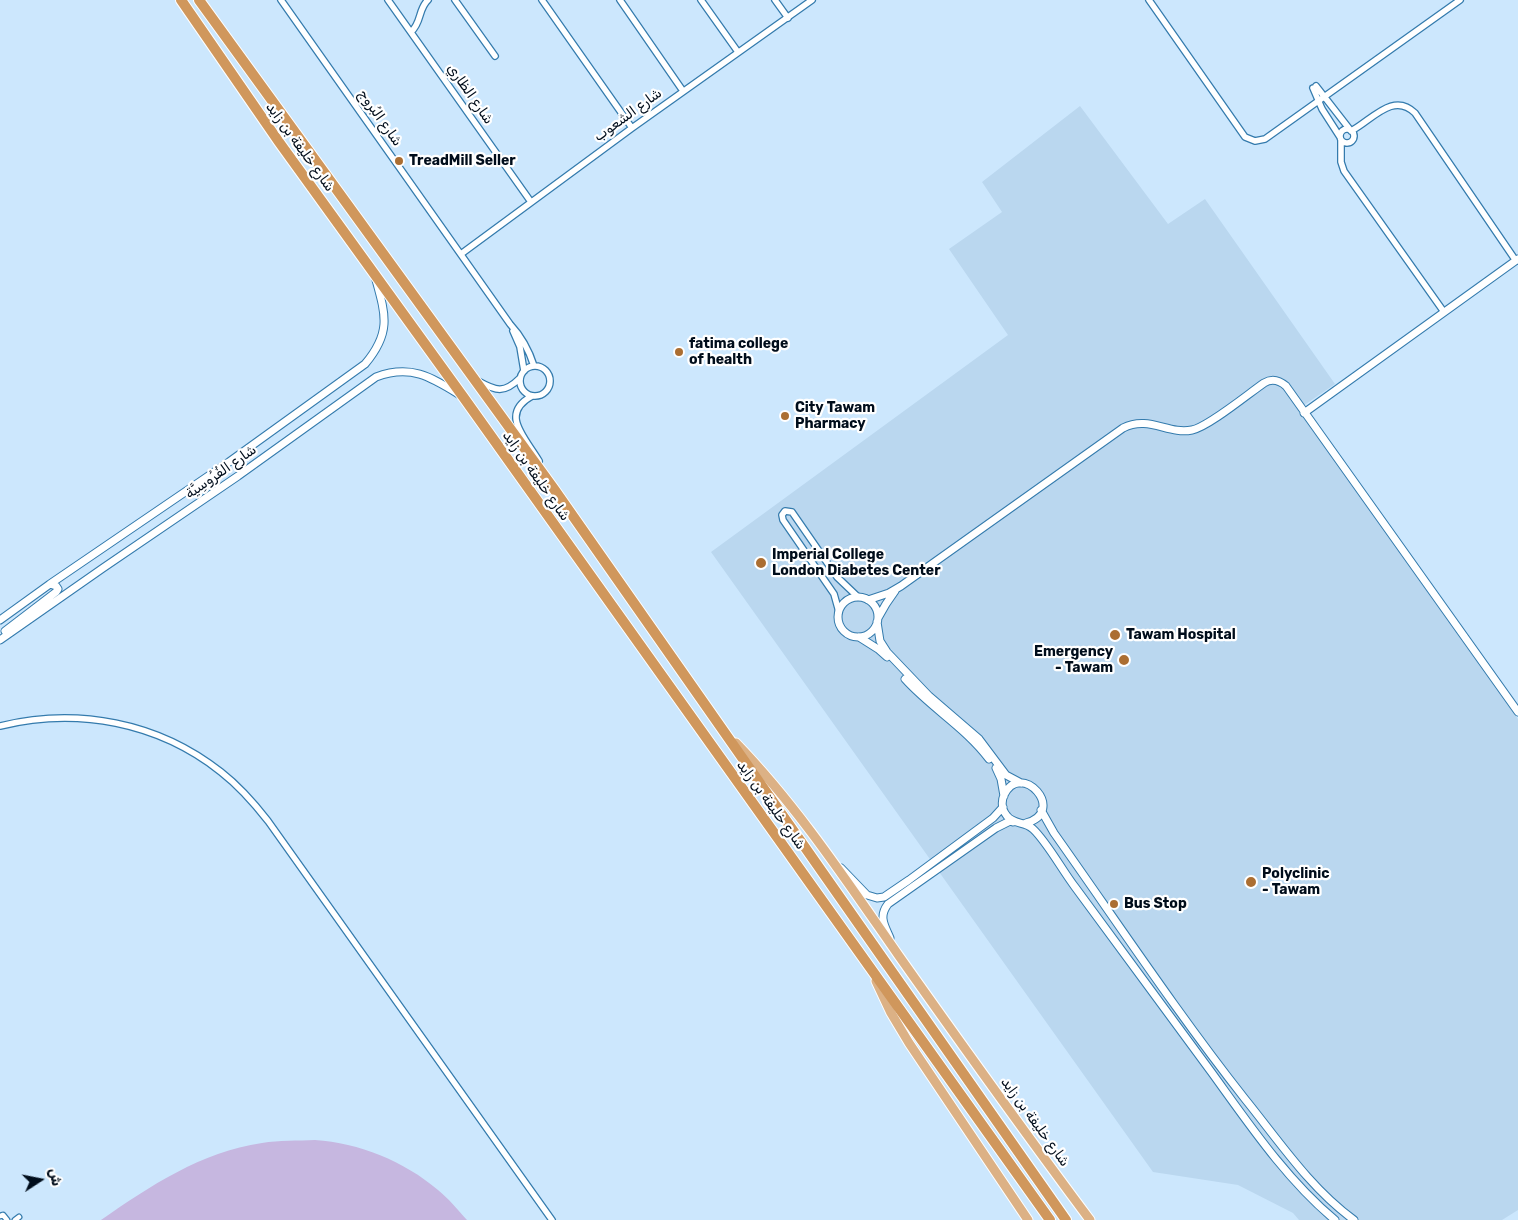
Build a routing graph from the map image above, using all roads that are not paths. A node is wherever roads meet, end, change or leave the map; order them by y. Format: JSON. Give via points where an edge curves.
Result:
{"nodes":[{"id":1,"x":181,"y":0,"type":"edge"},
{"id":2,"x":200,"y":0,"type":"edge"},
{"id":3,"x":281,"y":0,"type":"edge"},
{"id":4,"x":388,"y":0,"type":"edge"},
{"id":5,"x":428,"y":0,"type":"edge"},
{"id":6,"x":455,"y":0,"type":"edge"},
{"id":7,"x":542,"y":0,"type":"edge"},
{"id":8,"x":620,"y":0,"type":"edge"},
{"id":9,"x":701,"y":0,"type":"edge"},
{"id":10,"x":775,"y":0,"type":"edge"},
{"id":11,"x":812,"y":0,"type":"edge"},
{"id":12,"x":1149,"y":0,"type":"edge"},
{"id":13,"x":1460,"y":0,"type":"edge"},
{"id":14,"x":788,"y":18,"type":"junction"},
{"id":15,"x":410,"y":32,"type":"junction"},
{"id":16,"x":738,"y":52,"type":"junction"},
{"id":17,"x":495,"y":56,"type":"dead end"},
{"id":18,"x":1314,"y":87,"type":"dead end"},
{"id":19,"x":684,"y":91,"type":"junction"},
{"id":20,"x":1321,"y":99,"type":"junction"},
{"id":21,"x":632,"y":128,"type":"junction"},
{"id":22,"x":1352,"y":133,"type":"junction"},
{"id":23,"x":1341,"y":139,"type":"junction"},
{"id":24,"x":1349,"y":143,"type":"junction"},
{"id":25,"x":1342,"y":157,"type":"junction"},
{"id":26,"x":531,"y":202,"type":"junction"},
{"id":27,"x":461,"y":254,"type":"junction"},
{"id":28,"x":1517,"y":260,"type":"edge"},
{"id":29,"x":374,"y":272,"type":"junction"},
{"id":30,"x":1444,"y":312,"type":"junction"},
{"id":31,"x":510,"y":324,"type":"junction"},
{"id":32,"x":534,"y":366,"type":"junction"},
{"id":33,"x":524,"y":371,"type":"junction"},
{"id":34,"x":520,"y":378,"type":"junction"},
{"id":35,"x":475,"y":379,"type":"junction"},
{"id":36,"x":532,"y":396,"type":"junction"},
{"id":37,"x":464,"y":398,"type":"junction"},
{"id":38,"x":1304,"y":413,"type":"junction"},
{"id":39,"x":554,"y":489,"type":"junction"},
{"id":40,"x":50,"y":584,"type":"junction"},
{"id":41,"x":901,"y":586,"type":"junction"},
{"id":42,"x":858,"y":597,"type":"junction"},
{"id":43,"x":868,"y":600,"type":"junction"},
{"id":44,"x":839,"y":612,"type":"junction"},
{"id":45,"x":0,"y":620,"type":"edge"},
{"id":46,"x":878,"y":620,"type":"junction"},
{"id":47,"x":859,"y":637,"type":"junction"},
{"id":48,"x":0,"y":639,"type":"edge"},
{"id":49,"x":1518,"y":712,"type":"edge"},
{"id":50,"x":0,"y":726,"type":"edge"},
{"id":51,"x":724,"y":730,"type":"junction"},
{"id":52,"x":1022,"y":783,"type":"junction"},
{"id":53,"x":1004,"y":796,"type":"junction"},
{"id":54,"x":1003,"y":807,"type":"junction"},
{"id":55,"x":1042,"y":810,"type":"junction"},
{"id":56,"x":1014,"y":822,"type":"junction"},
{"id":57,"x":1026,"y":824,"type":"junction"},
{"id":58,"x":834,"y":863,"type":"junction"},
{"id":59,"x":892,"y":946,"type":"junction"},
{"id":60,"x":1121,"y":949,"type":"junction"},
{"id":61,"x":870,"y":966,"type":"junction"},
{"id":62,"x":1149,"y":967,"type":"junction"},
{"id":63,"x":0,"y":1216,"type":"edge"},
{"id":64,"x":7,"y":1220,"type":"edge"},
{"id":65,"x":552,"y":1220,"type":"edge"},
{"id":66,"x":1028,"y":1220,"type":"edge"},
{"id":67,"x":1050,"y":1220,"type":"edge"},
{"id":68,"x":1066,"y":1220,"type":"edge"},
{"id":69,"x":1090,"y":1220,"type":"edge"},
{"id":70,"x":1336,"y":1220,"type":"edge"},
{"id":71,"x":1354,"y":1220,"type":"edge"}],
"edges":[{"from":1,"to":29,"type":"highway","name":"شارع خليفة بن زايد","via":[[278,142]]},
{"from":2,"to":35,"type":"highway","name":"شارع خليفة بن زايد"},
{"from":3,"to":27,"type":"street","name":"شارع البُروج"},
{"from":4,"to":15,"type":"street","name":"شارع الظاري"},
{"from":5,"to":15,"type":"street"},
{"from":6,"to":17,"type":"street"},
{"from":7,"to":21,"type":"street"},
{"from":8,"to":19,"type":"street"},
{"from":9,"to":16,"type":"street"},
{"from":10,"to":14,"type":"street"},
{"from":11,"to":14,"type":"street","name":"شارع الشعوب"},
{"from":12,"to":20,"type":"street","via":[[1249,140],[1265,139]]},
{"from":13,"to":20,"type":"street"},
{"from":14,"to":16,"type":"street","name":"شارع الشعوب"},
{"from":15,"to":26,"type":"street","name":"شارع الظاري"},
{"from":16,"to":19,"type":"street","name":"شارع الشعوب"},
{"from":18,"to":20,"type":"street"},
{"from":19,"to":21,"type":"street","name":"شارع الشعوب"},
{"from":20,"to":22,"type":"street","via":[[1332,104]]},
{"from":20,"to":23,"type":"street","via":[[1322,109]]},
{"from":21,"to":26,"type":"street","name":"شارع الشعوب"},
{"from":22,"to":23,"type":"street","via":[[1344,130]]},
{"from":22,"to":24,"type":"street"},
{"from":22,"to":28,"type":"street","via":[[1391,105],[1402,105],[1412,111]]},
{"from":23,"to":24,"type":"street"},
{"from":23,"to":25,"type":"street"},
{"from":24,"to":25,"type":"street"},
{"from":25,"to":30,"type":"street","via":[[1344,171]]},
{"from":26,"to":27,"type":"street","name":"شارع الشعوب"},
{"from":27,"to":31,"type":"street","name":"شارع البُروج"},
{"from":28,"to":30,"type":"street"},
{"from":29,"to":37,"type":"highway","name":"شارع خليفة بن زايد"},
{"from":29,"to":40,"type":"street","name":"شارع الفُرُوسِيَّة","via":[[385,326],[377,348],[365,364],[230,462]]},
{"from":30,"to":38,"type":"street"},
{"from":31,"to":32,"type":"street","name":"شارع البُروج","via":[[525,344]]},
{"from":31,"to":33,"type":"street","name":"شارع البُروج","via":[[520,347]]},
{"from":32,"to":33,"type":"street"},
{"from":32,"to":36,"type":"street","via":[[546,371],[550,382],[546,392]]},
{"from":33,"to":34,"type":"street"},
{"from":34,"to":35,"type":"street","via":[[510,387],[500,390]]},
{"from":34,"to":36,"type":"street","via":[[522,390]]},
{"from":35,"to":39,"type":"highway","name":"شارع خليفة بن زايد"},
{"from":36,"to":39,"type":"street","via":[[520,404],[516,422]]},
{"from":37,"to":48,"type":"street","name":"شارع الفُرُوسِيَّة","via":[[440,382],[420,374],[396,371],[376,377]]},
{"from":37,"to":61,"type":"highway","name":"شارع خليفة بن زايد"},
{"from":38,"to":41,"type":"street","via":[[1282,383],[1270,380],[1194,430],[1143,423],[1128,426]]},
{"from":38,"to":49,"type":"street"},
{"from":39,"to":51,"type":"highway","name":"شارع خليفة بن زايد"},
{"from":40,"to":45,"type":"street","name":"شارع الفُرُوسِيَّة"},
{"from":40,"to":48,"type":"street","via":[[58,590],[10,627]]},
{"from":41,"to":43,"type":"street"},
{"from":41,"to":46,"type":"street"},
{"from":42,"to":43,"type":"street"},
{"from":42,"to":44,"type":"street","via":[[846,601]]},
{"from":42,"to":44,"type":"street","via":[[837,577],[792,512],[785,511],[782,520],[834,594]]},
{"from":43,"to":46,"type":"street","via":[[877,609]]},
{"from":44,"to":47,"type":"street","via":[[843,630]]},
{"from":46,"to":47,"type":"street","via":[[871,633]]},
{"from":46,"to":52,"type":"street","via":[[880,641],[887,652],[929,696],[986,746],[1002,771]]},
{"from":47,"to":53,"type":"street","via":[[884,655],[930,704],[982,750],[997,770]]},
{"from":50,"to":65,"type":"street","via":[[57,718],[124,724],[179,745],[234,783],[268,821]]},
{"from":51,"to":58,"type":"main road","name":"شارع خليفة بن زايد","via":[[786,800]]},
{"from":51,"to":68,"type":"highway","name":"شارع خليفة بن زايد"},
{"from":52,"to":53,"type":"street","via":[[1011,787]]},
{"from":52,"to":55,"type":"street","via":[[1039,792]]},
{"from":53,"to":54,"type":"street"},
{"from":54,"to":56,"type":"street"},
{"from":54,"to":58,"type":"street","via":[[993,818],[884,897],[867,895]]},
{"from":55,"to":57,"type":"street"},
{"from":55,"to":62,"type":"street","via":[[1054,833]]},
{"from":56,"to":57,"type":"street"},
{"from":56,"to":59,"type":"street","via":[[996,828],[888,904],[882,918]]},
{"from":57,"to":60,"type":"street","via":[[1038,835]]},
{"from":58,"to":59,"type":"main road","name":"شارع خليفة بن زايد"},
{"from":59,"to":69,"type":"main road","name":"شارع خليفة بن زايد"},
{"from":60,"to":62,"type":"street","via":[[1140,968]]},
{"from":60,"to":70,"type":"street","via":[[1276,1158]]},
{"from":61,"to":66,"type":"main road","name":"شارع خليفة بن زايد","via":[[909,1043]]},
{"from":61,"to":67,"type":"highway","name":"شارع خليفة بن زايد"},
{"from":62,"to":71,"type":"street","via":[[1230,1080],[1289,1155],[1328,1198]]},
{"from":63,"to":64,"type":"street"}]}
